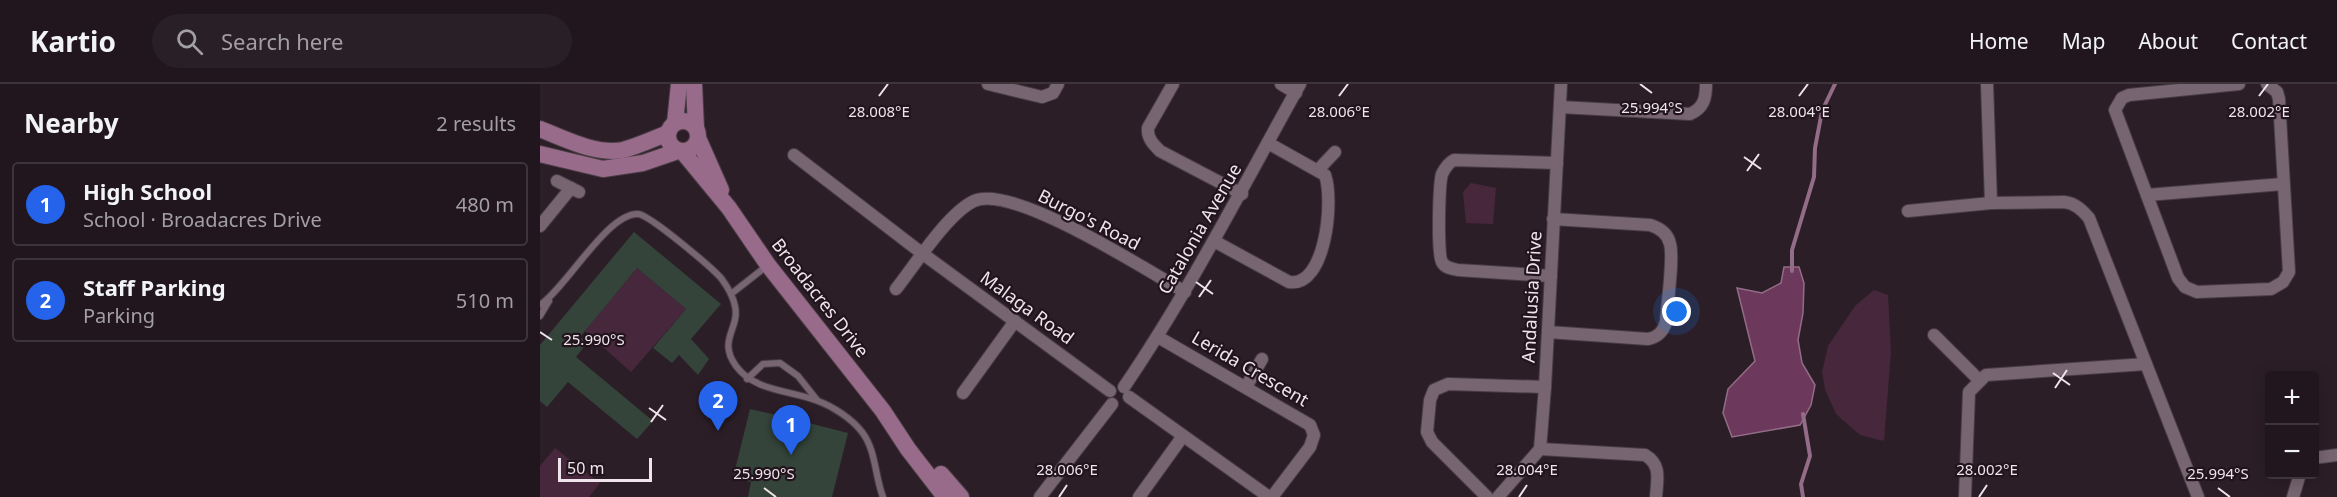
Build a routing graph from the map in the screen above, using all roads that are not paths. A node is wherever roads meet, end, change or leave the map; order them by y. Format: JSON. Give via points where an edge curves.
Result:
{"nodes":[{"id":1,"x":679,"y":84,"type":"edge"},
{"id":2,"x":694,"y":84,"type":"edge"},
{"id":3,"x":988,"y":84,"type":"edge"},
{"id":4,"x":1058,"y":84,"type":"edge"},
{"id":5,"x":1173,"y":84,"type":"edge"},
{"id":6,"x":1281,"y":84,"type":"edge"},
{"id":7,"x":1561,"y":84,"type":"edge"},
{"id":8,"x":1706,"y":84,"type":"edge"},
{"id":9,"x":1987,"y":84,"type":"edge"},
{"id":10,"x":2239,"y":84,"type":"edge"},
{"id":11,"x":2267,"y":84,"type":"edge"},
{"id":12,"x":1298,"y":88,"type":"edge"},
{"id":13,"x":1560,"y":107,"type":"junction"},
{"id":14,"x":671,"y":128,"type":"junction"},
{"id":15,"x":540,"y":129,"type":"edge"},
{"id":16,"x":697,"y":133,"type":"junction"},
{"id":17,"x":1268,"y":143,"type":"junction"},
{"id":18,"x":627,"y":148,"type":"junction"},
{"id":19,"x":680,"y":151,"type":"junction"},
{"id":20,"x":1335,"y":152,"type":"dead end"},
{"id":21,"x":540,"y":154,"type":"edge"},
{"id":22,"x":794,"y":155,"type":"dead end"},
{"id":23,"x":1557,"y":163,"type":"junction"},
{"id":24,"x":632,"y":165,"type":"junction"},
{"id":25,"x":1318,"y":170,"type":"junction"},
{"id":26,"x":557,"y":181,"type":"dead end"},
{"id":27,"x":2283,"y":184,"type":"junction"},
{"id":28,"x":1242,"y":194,"type":"junction"},
{"id":29,"x":2148,"y":195,"type":"junction"},
{"id":30,"x":1990,"y":203,"type":"junction"},
{"id":31,"x":729,"y":208,"type":"junction"},
{"id":32,"x":1908,"y":211,"type":"dead end"},
{"id":33,"x":1554,"y":219,"type":"junction"},
{"id":34,"x":540,"y":226,"type":"edge"},
{"id":35,"x":1214,"y":242,"type":"junction"},
{"id":36,"x":923,"y":254,"type":"junction"},
{"id":37,"x":768,"y":265,"type":"junction"},
{"id":38,"x":1551,"y":276,"type":"junction"},
{"id":39,"x":896,"y":289,"type":"dead end"},
{"id":40,"x":1185,"y":292,"type":"junction"},
{"id":41,"x":731,"y":294,"type":"junction"},
{"id":42,"x":550,"y":297,"type":"junction"},
{"id":43,"x":540,"y":305,"type":"edge"},
{"id":44,"x":540,"y":316,"type":"edge"},
{"id":45,"x":1015,"y":321,"type":"junction"},
{"id":46,"x":1548,"y":332,"type":"junction"},
{"id":47,"x":1934,"y":335,"type":"dead end"},
{"id":48,"x":1158,"y":337,"type":"junction"},
{"id":49,"x":1262,"y":359,"type":"dead end"},
{"id":50,"x":2146,"y":364,"type":"junction"},
{"id":51,"x":747,"y":379,"type":"junction"},
{"id":52,"x":1979,"y":380,"type":"junction"},
{"id":53,"x":1246,"y":387,"type":"junction"},
{"id":54,"x":1545,"y":387,"type":"junction"},
{"id":55,"x":1126,"y":392,"type":"junction"},
{"id":56,"x":963,"y":393,"type":"dead end"},
{"id":57,"x":1111,"y":397,"type":"junction"},
{"id":58,"x":818,"y":401,"type":"junction"},
{"id":59,"x":883,"y":411,"type":"junction"},
{"id":60,"x":1183,"y":436,"type":"junction"},
{"id":61,"x":1540,"y":449,"type":"junction"},
{"id":62,"x":2337,"y":455,"type":"edge"},
{"id":63,"x":2319,"y":457,"type":"edge"},
{"id":64,"x":2298,"y":479,"type":"edge"},
{"id":65,"x":883,"y":497,"type":"edge"},
{"id":66,"x":945,"y":497,"type":"edge"},
{"id":67,"x":961,"y":497,"type":"edge"},
{"id":68,"x":1040,"y":497,"type":"edge"},
{"id":69,"x":1139,"y":497,"type":"edge"},
{"id":70,"x":1270,"y":497,"type":"edge"},
{"id":71,"x":1487,"y":497,"type":"edge"},
{"id":72,"x":1498,"y":497,"type":"edge"},
{"id":73,"x":1656,"y":497,"type":"edge"},
{"id":74,"x":1965,"y":497,"type":"edge"},
{"id":75,"x":2198,"y":497,"type":"edge"},
{"id":76,"x":2293,"y":497,"type":"edge"}],
"edges":[{"from":1,"to":14,"type":"street"},
{"from":2,"to":16,"type":"street","name":"Broadacres Drive"},
{"from":3,"to":4,"type":"street","via":[[1042,97],[1053,93]]},
{"from":5,"to":28,"type":"street","via":[[1148,128],[1152,143],[1160,152]]},
{"from":6,"to":12,"type":"street"},
{"from":7,"to":13,"type":"street","name":"Andalusia Drive"},
{"from":8,"to":13,"type":"street","via":[[1703,102],[1690,114]]},
{"from":9,"to":30,"type":"street"},
{"from":10,"to":29,"type":"street","via":[[2122,98],[2115,110],[2116,117]]},
{"from":11,"to":27,"type":"street","via":[[2279,99]]},
{"from":12,"to":17,"type":"street","name":"Catalonia Avenue"},
{"from":13,"to":23,"type":"street","name":"Andalusia Drive"},
{"from":14,"to":16,"type":"street","via":[[684,121]]},
{"from":14,"to":18,"type":"street"},
{"from":14,"to":19,"type":"street","name":"Broadacres Drive","via":[[669,142]]},
{"from":15,"to":18,"type":"street","via":[[607,151]]},
{"from":16,"to":19,"type":"street","via":[[691,149]]},
{"from":16,"to":31,"type":"street","name":"Broadacres Drive"},
{"from":17,"to":25,"type":"street"},
{"from":17,"to":28,"type":"street","name":"Catalonia Avenue"},
{"from":18,"to":24,"type":"street"},
{"from":19,"to":24,"type":"street"},
{"from":19,"to":31,"type":"street","name":"Broadacres Drive"},
{"from":20,"to":25,"type":"street"},
{"from":21,"to":24,"type":"street","via":[[603,169]]},
{"from":22,"to":36,"type":"street","name":"Malaga Road"},
{"from":23,"to":33,"type":"street","name":"Andalusia Drive"},
{"from":23,"to":38,"type":"street","via":[[1454,160],[1441,177],[1438,245],[1446,267]]},
{"from":25,"to":35,"type":"street","via":[[1328,182],[1326,238],[1306,279],[1289,282]]},
{"from":26,"to":34,"type":"street","via":[[575,190]]},
{"from":27,"to":29,"type":"street"},
{"from":27,"to":29,"type":"street","via":[[2289,272],[2283,282],[2271,289],[2197,292],[2186,287],[2178,278]]},
{"from":28,"to":35,"type":"street","name":"Catalonia Avenue"},
{"from":30,"to":32,"type":"street"},
{"from":30,"to":50,"type":"street","via":[[2071,203],[2089,218]]},
{"from":31,"to":37,"type":"street","name":"Broadacres Drive"},
{"from":33,"to":38,"type":"street","name":"Andalusia Drive"},
{"from":33,"to":46,"type":"street","via":[[1650,225],[1667,237],[1671,252],[1666,322],[1656,338]]},
{"from":35,"to":40,"type":"street","name":"Catalonia Avenue"},
{"from":36,"to":39,"type":"street"},
{"from":36,"to":40,"type":"street","name":"Burgo's Road","via":[[963,207],[982,198],[995,199],[1050,216]]},
{"from":36,"to":45,"type":"street","name":"Malaga Road"},
{"from":37,"to":41,"type":"lane"},
{"from":37,"to":59,"type":"street","name":"Broadacres Drive"},
{"from":38,"to":46,"type":"street","name":"Andalusia Drive"},
{"from":40,"to":48,"type":"street","name":"Catalonia Avenue"},
{"from":41,"to":42,"type":"lane","via":[[720,276],[654,221],[638,214],[619,219]]},
{"from":41,"to":51,"type":"lane","via":[[736,311],[728,340],[731,357]]},
{"from":42,"to":43,"type":"lane"},
{"from":42,"to":44,"type":"lane"},
{"from":45,"to":56,"type":"street"},
{"from":45,"to":57,"type":"street","name":"Malaga Road"},
{"from":46,"to":54,"type":"street","name":"Andalusia Drive"},
{"from":47,"to":52,"type":"street"},
{"from":48,"to":53,"type":"street","name":"Lerida Crescent"},
{"from":48,"to":55,"type":"street","name":"Catalonia Avenue"},
{"from":49,"to":53,"type":"street"},
{"from":50,"to":52,"type":"street","via":[[1993,373]]},
{"from":50,"to":75,"type":"street"},
{"from":51,"to":58,"type":"lane"},
{"from":51,"to":58,"type":"lane","via":[[763,364],[780,363],[798,376]]},
{"from":52,"to":74,"type":"street","via":[[1969,392]]},
{"from":53,"to":70,"type":"street","name":"Lerida Crescent","via":[[1302,418],[1314,430],[1310,447]]},
{"from":54,"to":61,"type":"street","name":"Andalusia Drive"},
{"from":54,"to":71,"type":"street","via":[[1448,384],[1434,390],[1427,417],[1429,437]]},
{"from":55,"to":57,"type":"street","via":[[1116,386]]},
{"from":55,"to":57,"type":"street","via":[[1128,401],[1120,406]]},
{"from":55,"to":60,"type":"street"},
{"from":57,"to":68,"type":"street"},
{"from":58,"to":65,"type":"lane","via":[[842,414],[869,442]]},
{"from":59,"to":66,"type":"street","name":"Broadacres Drive"},
{"from":59,"to":67,"type":"street","name":"Broadacres Drive"},
{"from":60,"to":69,"type":"street"},
{"from":60,"to":70,"type":"street"},
{"from":61,"to":72,"type":"street"},
{"from":61,"to":73,"type":"street","via":[[1645,455],[1656,465]]},
{"from":62,"to":63,"type":"street"},
{"from":64,"to":76,"type":"street"}]}
